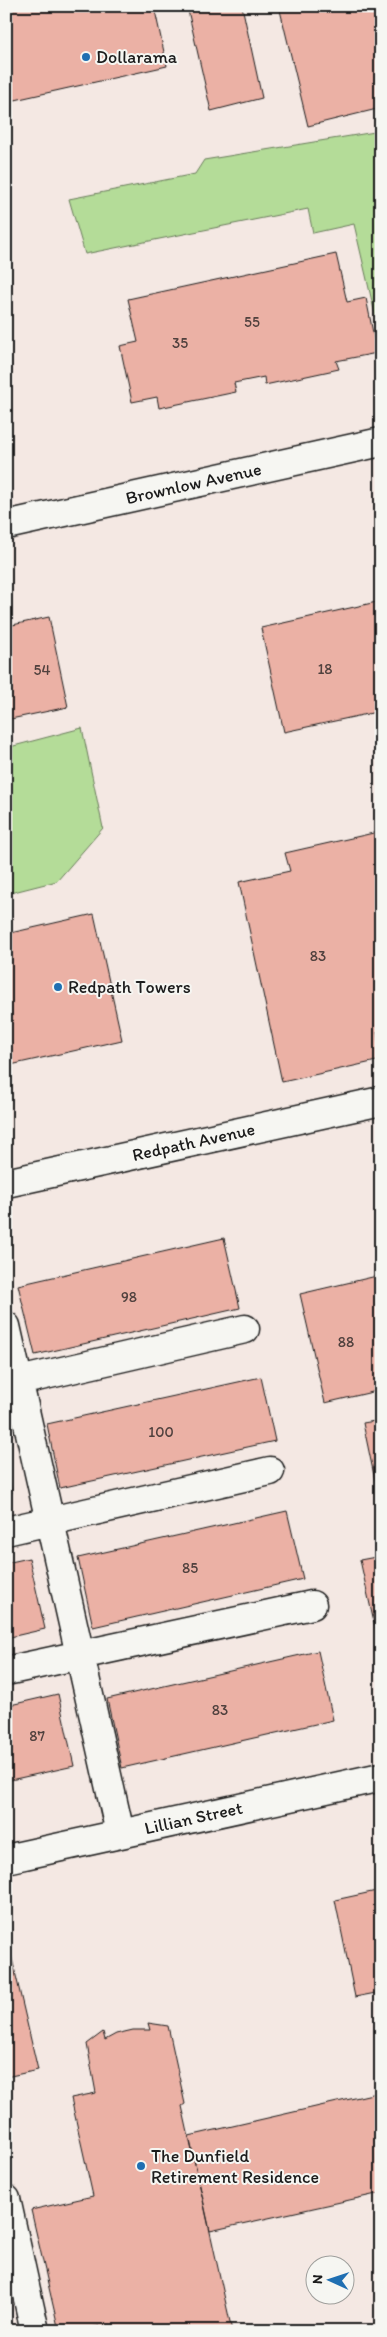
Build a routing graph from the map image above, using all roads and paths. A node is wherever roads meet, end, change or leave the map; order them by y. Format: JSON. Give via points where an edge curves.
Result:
{"nodes":[{"id":1,"x":381,"y":442,"type":"edge"},
{"id":2,"x":6,"y":525,"type":"edge"},
{"id":3,"x":381,"y":1101,"type":"edge"},
{"id":4,"x":6,"y":1183,"type":"edge"},
{"id":5,"x":6,"y":1326,"type":"edge"},
{"id":6,"x":245,"y":1328,"type":"dead end"},
{"id":7,"x":13,"y":1383,"type":"edge"},
{"id":8,"x":270,"y":1471,"type":"dead end"},
{"id":9,"x":51,"y":1522,"type":"junction"},
{"id":10,"x":6,"y":1531,"type":"edge"},
{"id":11,"x":312,"y":1605,"type":"dead end"},
{"id":12,"x":81,"y":1655,"type":"junction"},
{"id":13,"x":6,"y":1671,"type":"edge"},
{"id":14,"x":381,"y":1777,"type":"edge"},
{"id":15,"x":120,"y":1833,"type":"junction"},
{"id":16,"x":6,"y":1859,"type":"edge"},
{"id":17,"x":6,"y":2199,"type":"edge"},
{"id":18,"x":35,"y":2331,"type":"edge"}],
"edges":[{"from":1,"to":2,"type":"street","name":"Brownlow Avenue"},
{"from":3,"to":4,"type":"street","name":"Redpath Avenue"},
{"from":5,"to":7,"type":"street"},
{"from":6,"to":7,"type":"street"},
{"from":7,"to":9,"type":"street"},
{"from":8,"to":9,"type":"street"},
{"from":9,"to":10,"type":"street"},
{"from":9,"to":12,"type":"street"},
{"from":11,"to":12,"type":"street"},
{"from":12,"to":13,"type":"street"},
{"from":12,"to":15,"type":"street"},
{"from":14,"to":15,"type":"street","name":"Lillian Street"},
{"from":15,"to":16,"type":"street","name":"Lillian Street"},
{"from":17,"to":18,"type":"street"}]}
